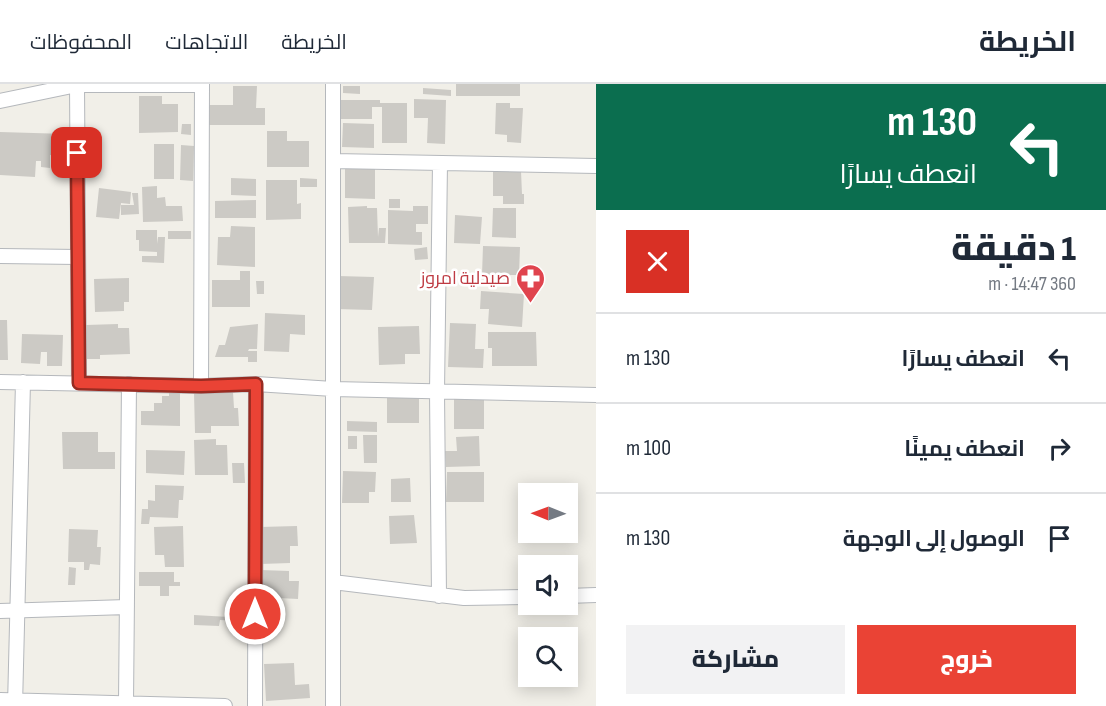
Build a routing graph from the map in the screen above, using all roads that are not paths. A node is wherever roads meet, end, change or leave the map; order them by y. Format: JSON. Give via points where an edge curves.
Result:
{"nodes":[{"id":1,"x":77,"y":84,"type":"edge"},
{"id":2,"x":202,"y":84,"type":"edge"},
{"id":3,"x":333,"y":84,"type":"edge"},
{"id":4,"x":0,"y":101,"type":"edge"},
{"id":5,"x":333,"y":161,"type":"junction"},
{"id":6,"x":440,"y":163,"type":"junction"},
{"id":7,"x":596,"y":166,"type":"edge"},
{"id":8,"x":0,"y":256,"type":"edge"},
{"id":9,"x":78,"y":257,"type":"junction"},
{"id":10,"x":0,"y":382,"type":"edge"},
{"id":11,"x":23,"y":382,"type":"junction"},
{"id":12,"x":79,"y":383,"type":"junction"},
{"id":13,"x":129,"y":384,"type":"junction"},
{"id":14,"x":256,"y":384,"type":"junction"},
{"id":15,"x":201,"y":386,"type":"junction"},
{"id":16,"x":333,"y":389,"type":"junction"},
{"id":17,"x":437,"y":392,"type":"junction"},
{"id":18,"x":596,"y":395,"type":"edge"},
{"id":19,"x":333,"y":582,"type":"junction"},
{"id":20,"x":596,"y":595,"type":"edge"},
{"id":21,"x":440,"y":596,"type":"junction"},
{"id":22,"x":578,"y":596,"type":"edge"},
{"id":23,"x":518,"y":597,"type":"edge"},
{"id":24,"x":127,"y":607,"type":"junction"},
{"id":25,"x":0,"y":611,"type":"edge"},
{"id":26,"x":18,"y":611,"type":"junction"},
{"id":27,"x":0,"y":700,"type":"edge"},
{"id":28,"x":16,"y":703,"type":"edge"},
{"id":29,"x":126,"y":703,"type":"junction"},
{"id":30,"x":225,"y":706,"type":"edge"},
{"id":31,"x":255,"y":706,"type":"edge"},
{"id":32,"x":333,"y":706,"type":"edge"}],
"edges":[{"from":1,"to":2,"type":"street"},
{"from":1,"to":4,"type":"street"},
{"from":1,"to":9,"type":"street"},
{"from":2,"to":15,"type":"street"},
{"from":3,"to":5,"type":"street"},
{"from":5,"to":6,"type":"street"},
{"from":5,"to":16,"type":"street"},
{"from":6,"to":7,"type":"street"},
{"from":6,"to":17,"type":"street"},
{"from":8,"to":9,"type":"street"},
{"from":9,"to":12,"type":"street"},
{"from":10,"to":11,"type":"street"},
{"from":11,"to":12,"type":"street"},
{"from":11,"to":26,"type":"street"},
{"from":12,"to":13,"type":"street"},
{"from":13,"to":15,"type":"street"},
{"from":13,"to":24,"type":"street"},
{"from":14,"to":15,"type":"street"},
{"from":14,"to":16,"type":"street"},
{"from":14,"to":31,"type":"street"},
{"from":16,"to":17,"type":"street"},
{"from":16,"to":19,"type":"street"},
{"from":17,"to":18,"type":"street"},
{"from":17,"to":21,"type":"street"},
{"from":19,"to":21,"type":"street"},
{"from":19,"to":32,"type":"street"},
{"from":20,"to":22,"type":"street"},
{"from":21,"to":23,"type":"street"},
{"from":24,"to":26,"type":"street"},
{"from":24,"to":29,"type":"street"},
{"from":25,"to":26,"type":"street"},
{"from":26,"to":28,"type":"street"},
{"from":27,"to":28,"type":"street"},
{"from":28,"to":29,"type":"street"},
{"from":29,"to":30,"type":"street"}]}
